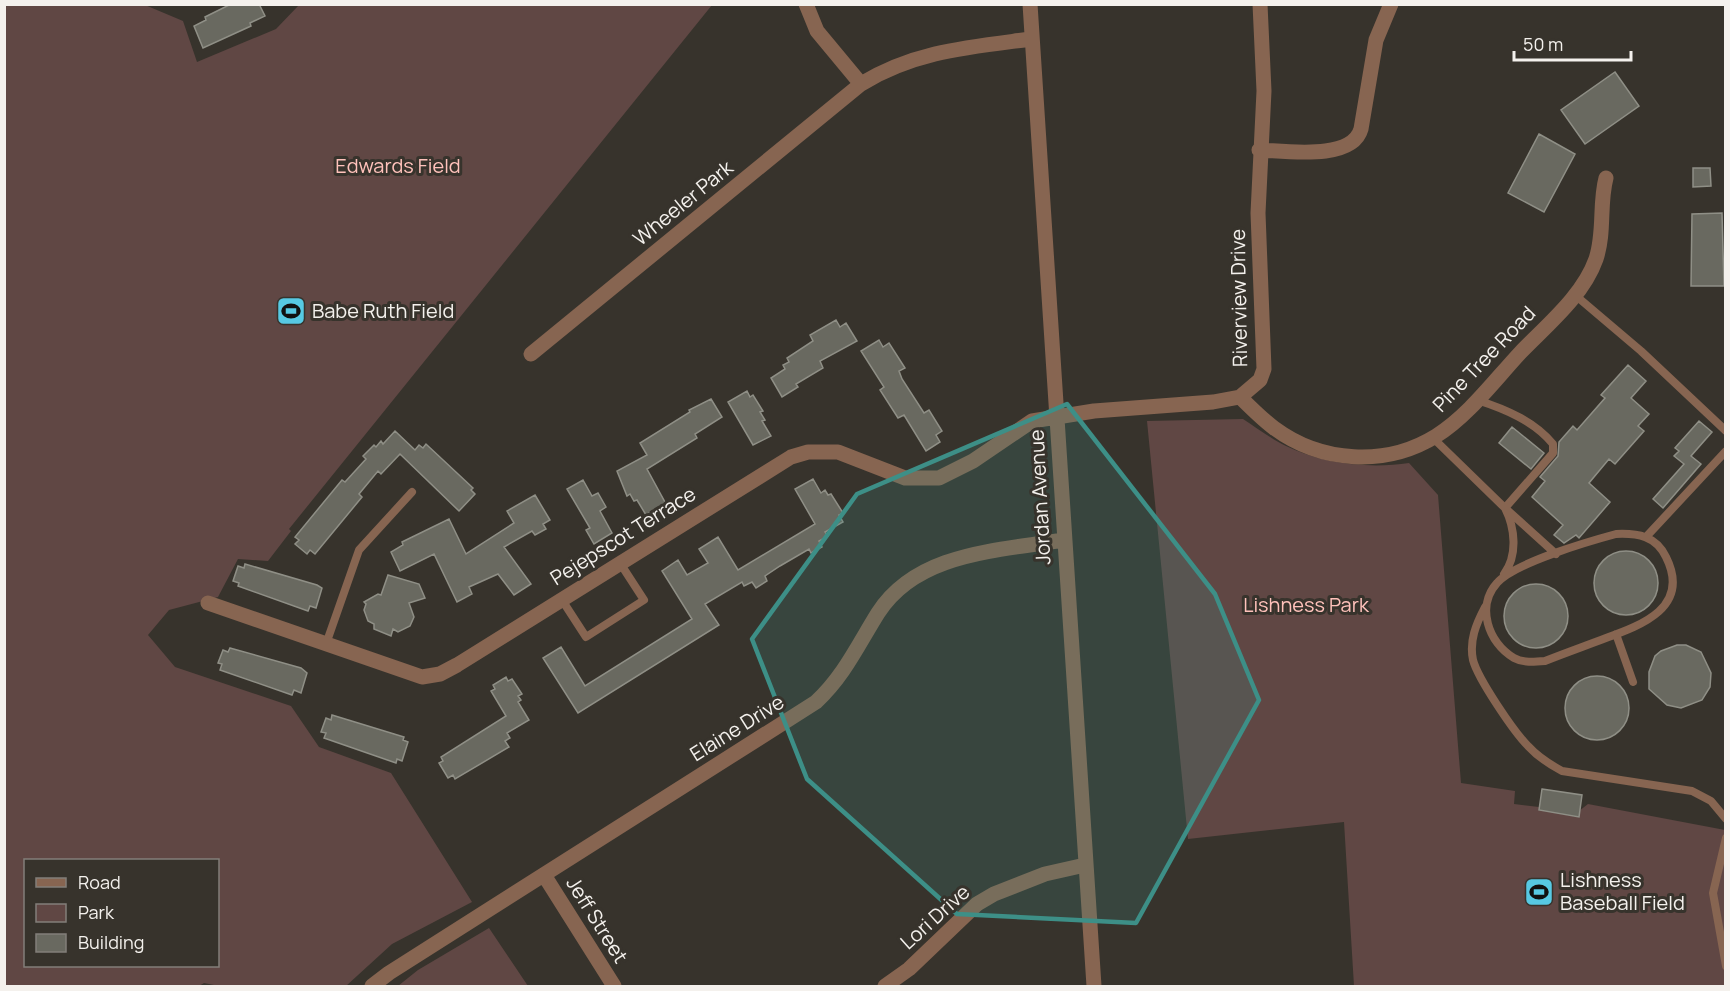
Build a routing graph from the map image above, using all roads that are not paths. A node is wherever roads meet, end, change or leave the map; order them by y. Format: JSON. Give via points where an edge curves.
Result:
{"nodes":[{"id":1,"x":806,"y":4,"type":"edge"},
{"id":2,"x":1030,"y":4,"type":"edge"},
{"id":3,"x":1260,"y":4,"type":"edge"},
{"id":4,"x":1390,"y":4,"type":"edge"},
{"id":5,"x":1031,"y":39,"type":"junction"},
{"id":6,"x":861,"y":84,"type":"junction"},
{"id":7,"x":1259,"y":150,"type":"junction"},
{"id":8,"x":1605,"y":178,"type":"dead end"},
{"id":9,"x":1575,"y":295,"type":"junction"},
{"id":10,"x":531,"y":354,"type":"dead end"},
{"id":11,"x":1240,"y":397,"type":"junction"},
{"id":12,"x":1477,"y":400,"type":"junction"},
{"id":13,"x":1057,"y":415,"type":"junction"},
{"id":14,"x":1725,"y":431,"type":"edge"},
{"id":15,"x":1433,"y":438,"type":"junction"},
{"id":16,"x":1725,"y":451,"type":"edge"},
{"id":17,"x":412,"y":492,"type":"dead end"},
{"id":18,"x":1505,"y":508,"type":"junction"},
{"id":19,"x":1646,"y":537,"type":"junction"},
{"id":20,"x":1063,"y":540,"type":"junction"},
{"id":21,"x":1556,"y":554,"type":"junction"},
{"id":22,"x":620,"y":563,"type":"junction"},
{"id":23,"x":1497,"y":583,"type":"junction"},
{"id":24,"x":562,"y":600,"type":"junction"},
{"id":25,"x":208,"y":603,"type":"dead end"},
{"id":26,"x":1485,"y":607,"type":"junction"},
{"id":27,"x":1616,"y":634,"type":"junction"},
{"id":28,"x":326,"y":644,"type":"junction"},
{"id":29,"x":1633,"y":682,"type":"dead end"},
{"id":30,"x":1725,"y":819,"type":"edge"},
{"id":31,"x":1725,"y":838,"type":"edge"},
{"id":32,"x":1085,"y":866,"type":"junction"},
{"id":33,"x":544,"y":875,"type":"junction"},
{"id":34,"x":1725,"y":966,"type":"edge"},
{"id":35,"x":372,"y":987,"type":"edge"},
{"id":36,"x":614,"y":987,"type":"edge"},
{"id":37,"x":885,"y":987,"type":"edge"},
{"id":38,"x":1094,"y":987,"type":"edge"}],
"edges":[{"from":1,"to":6,"type":"street","via":[[817,31]]},
{"from":2,"to":5,"type":"street","name":"Jordan Avenue"},
{"from":3,"to":7,"type":"street","name":"Riverview Drive","via":[[1264,91]]},
{"from":4,"to":7,"type":"street","via":[[1376,40],[1357,139],[1331,151]]},
{"from":5,"to":6,"type":"street","name":"Wheeler Park","via":[[923,56],[888,68]]},
{"from":5,"to":13,"type":"street","name":"Jordan Avenue"},
{"from":6,"to":10,"type":"street","name":"Wheeler Park"},
{"from":7,"to":11,"type":"street","name":"Riverview Drive","via":[[1264,369],[1260,380]]},
{"from":8,"to":9,"type":"street","name":"Pine Tree Road","via":[[1604,218],[1596,259]]},
{"from":9,"to":12,"type":"street","name":"Pine Tree Road"},
{"from":9,"to":14,"type":"lane"},
{"from":11,"to":13,"type":"street"},
{"from":11,"to":15,"type":"street","name":"Pine Tree Road","via":[[1286,436],[1339,455],[1370,458],[1404,452]]},
{"from":12,"to":15,"type":"street","name":"Pine Tree Road"},
{"from":12,"to":18,"type":"lane","via":[[1527,422],[1553,444],[1553,453]]},
{"from":13,"to":20,"type":"street","name":"Jordan Avenue"},
{"from":13,"to":22,"type":"street","name":"Pejepscot Terrace","via":[[1032,421],[974,461],[939,478],[905,478],[838,452],[808,452],[791,457]]},
{"from":15,"to":18,"type":"lane"},
{"from":16,"to":19,"type":"lane"},
{"from":17,"to":28,"type":"lane","via":[[359,550]]},
{"from":18,"to":21,"type":"lane"},
{"from":18,"to":23,"type":"lane","via":[[1513,552],[1509,567]]},
{"from":19,"to":21,"type":"lane","via":[[1616,534]]},
{"from":19,"to":27,"type":"lane","via":[[1655,541],[1668,561],[1671,590],[1667,603],[1650,620]]},
{"from":20,"to":32,"type":"street","name":"Jordan Avenue"},
{"from":20,"to":33,"type":"street","name":"Elaine Drive","via":[[967,556],[917,574],[889,598],[842,675],[816,702]]},
{"from":21,"to":23,"type":"lane","via":[[1517,568]]},
{"from":22,"to":24,"type":"street","name":"Pejepscot Terrace"},
{"from":22,"to":24,"type":"lane","via":[[644,600],[586,638]]},
{"from":23,"to":26,"type":"lane"},
{"from":24,"to":28,"type":"street","name":"Pejepscot Terrace","via":[[440,674],[422,677]]},
{"from":25,"to":28,"type":"street","name":"Pejepscot Terrace"},
{"from":26,"to":27,"type":"lane","via":[[1487,622],[1502,650],[1515,659],[1545,661]]},
{"from":26,"to":30,"type":"lane","via":[[1475,626],[1473,660],[1480,677],[1526,745],[1544,761],[1562,771],[1692,791],[1711,801]]},
{"from":27,"to":29,"type":"lane"},
{"from":31,"to":34,"type":"lane","via":[[1713,893]]},
{"from":32,"to":37,"type":"street","name":"Lori Drive","via":[[1045,874],[977,904]]},
{"from":32,"to":38,"type":"street","name":"Jordan Avenue"},
{"from":33,"to":35,"type":"street","name":"Elaine Drive"},
{"from":33,"to":36,"type":"street","name":"Jeff Street"}]}
